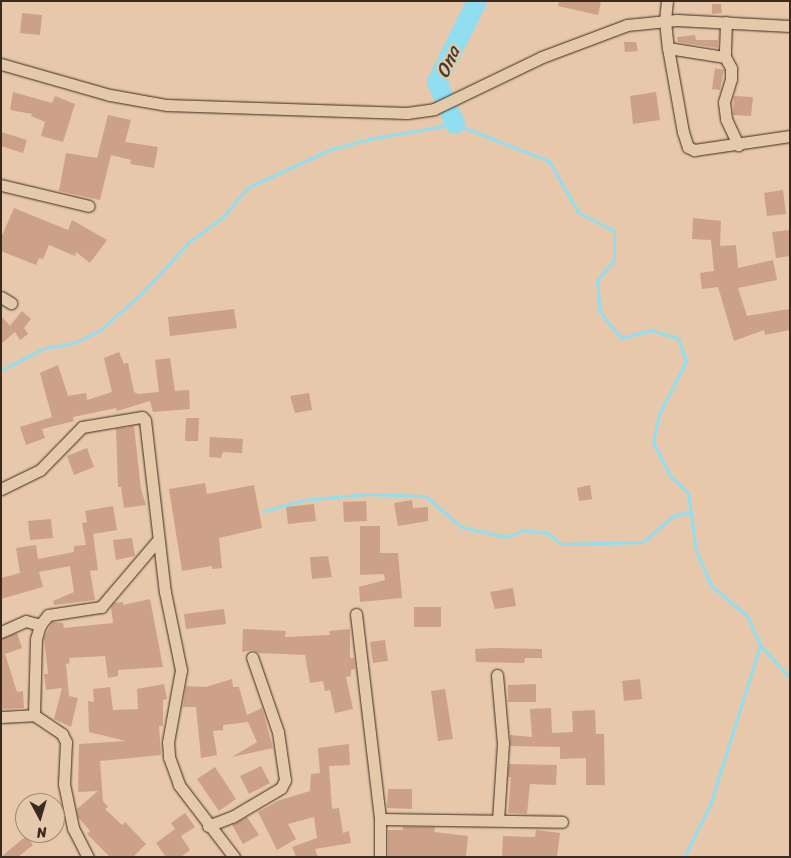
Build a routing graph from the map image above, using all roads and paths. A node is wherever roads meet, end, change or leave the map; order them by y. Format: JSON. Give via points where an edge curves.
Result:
{"nodes":[{"id":1,"x":667,"y":1,"type":"edge"},
{"id":2,"x":665,"y":21,"type":"junction"},
{"id":3,"x":726,"y":22,"type":"junction"},
{"id":4,"x":790,"y":26,"type":"edge"},
{"id":5,"x":668,"y":48,"type":"junction"},
{"id":6,"x":725,"y":58,"type":"junction"},
{"id":7,"x":1,"y":64,"type":"edge"},
{"id":8,"x":790,"y":136,"type":"edge"},
{"id":9,"x":738,"y":145,"type":"junction"},
{"id":10,"x":2,"y":189,"type":"edge"},
{"id":11,"x":89,"y":206,"type":"dead end"},
{"id":12,"x":1,"y":488,"type":"edge"},
{"id":13,"x":158,"y":540,"type":"junction"},
{"id":14,"x":356,"y":614,"type":"dead end"},
{"id":15,"x":40,"y":625,"type":"junction"},
{"id":16,"x":1,"y":632,"type":"edge"},
{"id":17,"x":252,"y":658,"type":"dead end"},
{"id":18,"x":497,"y":675,"type":"dead end"},
{"id":19,"x":34,"y":715,"type":"junction"},
{"id":20,"x":1,"y":717,"type":"edge"},
{"id":21,"x":380,"y":818,"type":"junction"},
{"id":22,"x":498,"y":820,"type":"junction"},
{"id":23,"x":562,"y":822,"type":"dead end"},
{"id":24,"x":208,"y":826,"type":"junction"},
{"id":25,"x":88,"y":857,"type":"edge"},
{"id":26,"x":234,"y":857,"type":"edge"},
{"id":27,"x":380,"y":857,"type":"edge"}],
"edges":[{"from":1,"to":2,"type":"street"},
{"from":2,"to":3,"type":"street"},
{"from":2,"to":5,"type":"street"},
{"from":2,"to":7,"type":"street","via":[[627,25],[595,36],[542,57],[434,110],[407,113],[289,112],[167,105],[110,95]]},
{"from":3,"to":4,"type":"street"},
{"from":3,"to":6,"type":"street"},
{"from":5,"to":6,"type":"street"},
{"from":5,"to":9,"type":"street","via":[[688,147],[694,150]]},
{"from":6,"to":9,"type":"street","via":[[731,73],[724,102],[726,119]]},
{"from":8,"to":9,"type":"street"},
{"from":10,"to":11,"type":"street"},
{"from":12,"to":13,"type":"street","via":[[40,470],[82,427],[142,417]]},
{"from":13,"to":15,"type":"street","via":[[101,607],[48,615]]},
{"from":13,"to":24,"type":"street","via":[[181,670],[169,757],[179,784]]},
{"from":14,"to":21,"type":"street"},
{"from":15,"to":16,"type":"street","via":[[26,621]]},
{"from":15,"to":19,"type":"street","via":[[36,639]]},
{"from":17,"to":24,"type":"street","via":[[278,732],[285,780],[281,788],[232,817]]},
{"from":18,"to":22,"type":"street","via":[[503,743]]},
{"from":19,"to":20,"type":"street"},
{"from":19,"to":25,"type":"street","via":[[53,726],[66,742],[64,784],[73,828]]},
{"from":21,"to":22,"type":"street"},
{"from":21,"to":27,"type":"street"},
{"from":22,"to":23,"type":"street"},
{"from":24,"to":26,"type":"street"}]}
